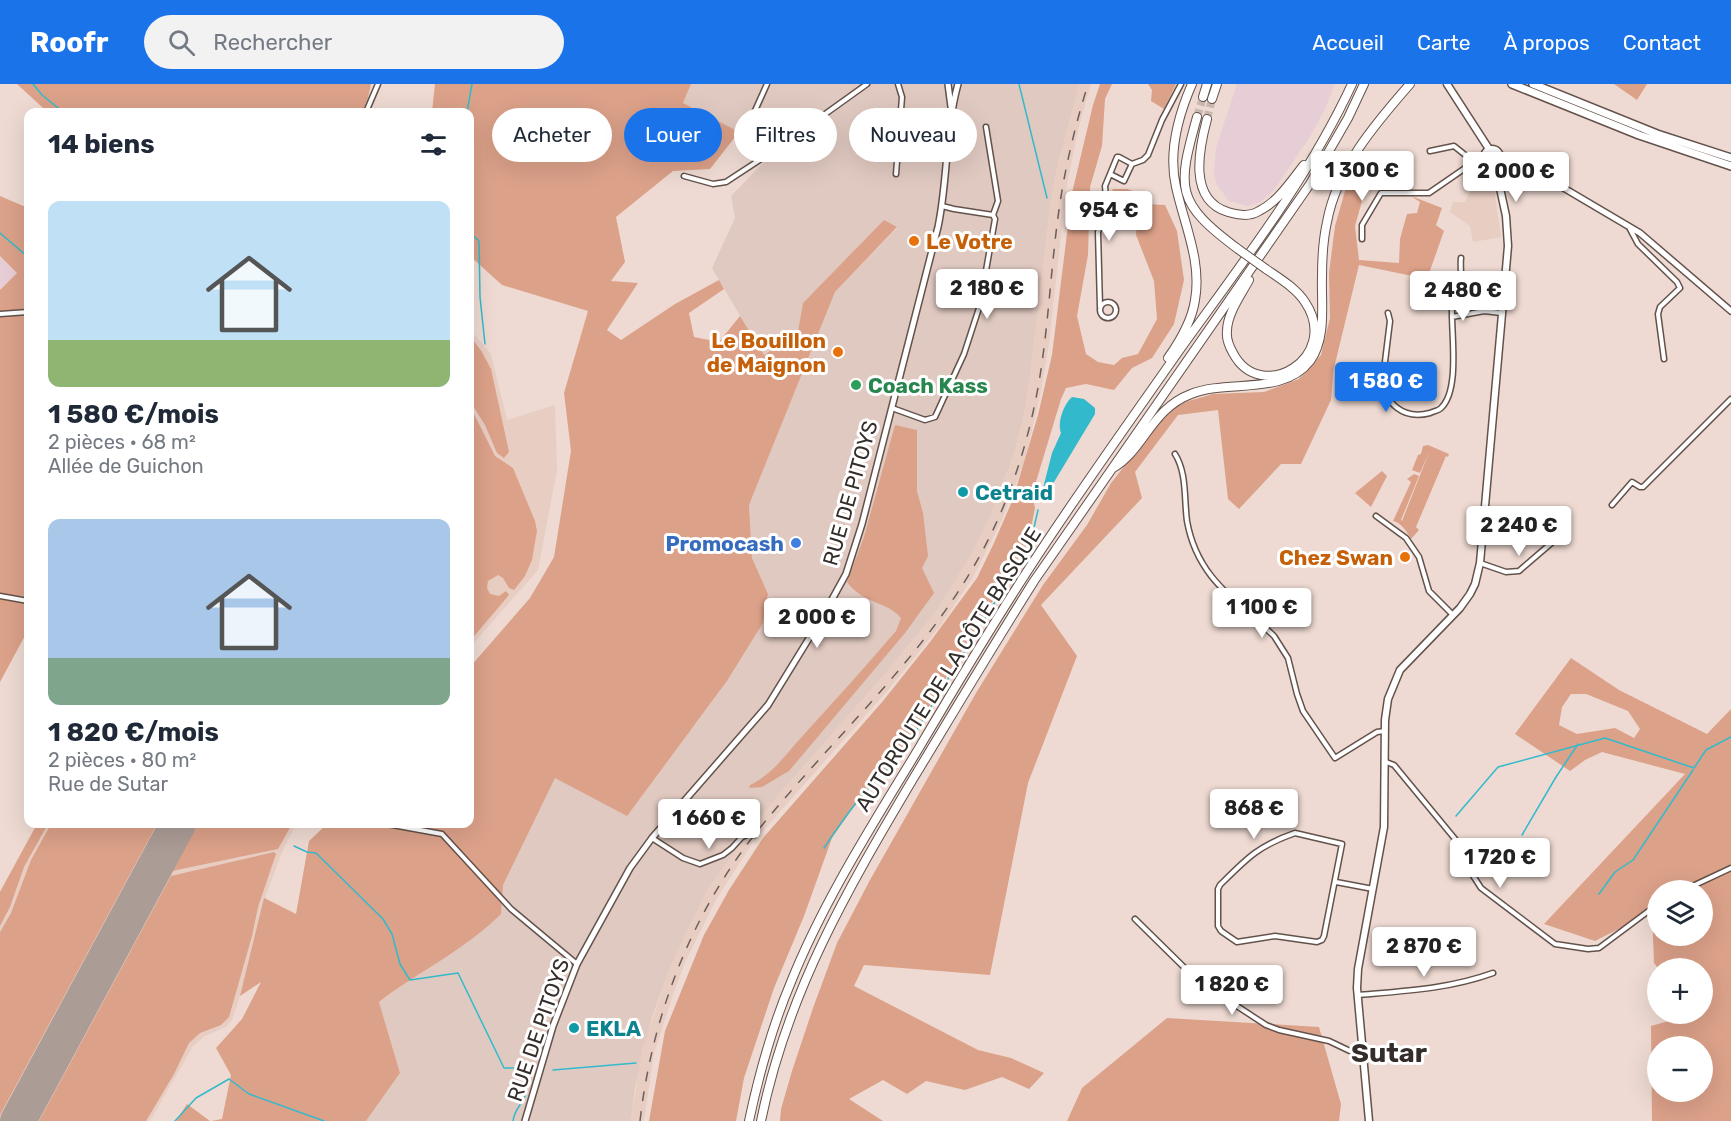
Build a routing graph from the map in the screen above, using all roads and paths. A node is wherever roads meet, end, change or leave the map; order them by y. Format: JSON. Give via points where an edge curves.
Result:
{"nodes":[{"id":1,"x":378,"y":84,"type":"edge"},
{"id":2,"x":767,"y":84,"type":"edge"},
{"id":3,"x":867,"y":84,"type":"edge"},
{"id":4,"x":898,"y":84,"type":"edge"},
{"id":5,"x":948,"y":84,"type":"edge"},
{"id":6,"x":957,"y":84,"type":"edge"},
{"id":7,"x":1181,"y":84,"type":"edge"},
{"id":8,"x":1192,"y":84,"type":"edge"},
{"id":9,"x":1208,"y":84,"type":"edge"},
{"id":10,"x":1216,"y":84,"type":"edge"},
{"id":11,"x":1352,"y":84,"type":"edge"},
{"id":12,"x":1364,"y":84,"type":"edge"},
{"id":13,"x":1410,"y":84,"type":"edge"},
{"id":14,"x":1447,"y":84,"type":"edge"},
{"id":15,"x":1452,"y":84,"type":"edge"},
{"id":16,"x":1512,"y":84,"type":"edge"},
{"id":17,"x":1533,"y":84,"type":"edge"},
{"id":18,"x":1203,"y":97,"type":"tunnel mouth"},
{"id":19,"x":1455,"y":98,"type":"junction"},
{"id":20,"x":1212,"y":99,"type":"tunnel mouth"},
{"id":21,"x":369,"y":108,"type":"edge"},
{"id":22,"x":756,"y":108,"type":"edge"},
{"id":23,"x":834,"y":108,"type":"edge"},
{"id":24,"x":951,"y":108,"type":"edge"},
{"id":25,"x":952,"y":108,"type":"edge"},
{"id":26,"x":1197,"y":117,"type":"tunnel mouth"},
{"id":27,"x":1207,"y":119,"type":"tunnel mouth"},
{"id":28,"x":986,"y":127,"type":"dead end"},
{"id":29,"x":1323,"y":140,"type":"junction"},
{"id":30,"x":1489,"y":149,"type":"junction"},
{"id":31,"x":1430,"y":151,"type":"dead end"},
{"id":32,"x":1501,"y":156,"type":"junction"},
{"id":33,"x":1731,"y":158,"type":"edge"},
{"id":34,"x":1485,"y":161,"type":"junction"},
{"id":35,"x":757,"y":162,"type":"edge"},
{"id":36,"x":946,"y":162,"type":"edge"},
{"id":37,"x":1474,"y":162,"type":"junction"},
{"id":38,"x":1132,"y":164,"type":"junction"},
{"id":39,"x":1496,"y":165,"type":"junction"},
{"id":40,"x":1731,"y":166,"type":"edge"},
{"id":41,"x":896,"y":174,"type":"dead end"},
{"id":42,"x":1110,"y":174,"type":"junction"},
{"id":43,"x":684,"y":176,"type":"dead end"},
{"id":44,"x":942,"y":206,"type":"junction"},
{"id":45,"x":993,"y":215,"type":"junction"},
{"id":46,"x":1626,"y":224,"type":"junction"},
{"id":47,"x":1362,"y":239,"type":"dead end"},
{"id":48,"x":1262,"y":255,"type":"junction"},
{"id":49,"x":1461,"y":258,"type":"dead end"},
{"id":50,"x":1100,"y":307,"type":"junction"},
{"id":51,"x":24,"y":312,"type":"edge"},
{"id":52,"x":1731,"y":312,"type":"edge"},
{"id":53,"x":1388,"y":313,"type":"dead end"},
{"id":54,"x":1503,"y":313,"type":"junction"},
{"id":55,"x":0,"y":314,"type":"edge"},
{"id":56,"x":1452,"y":316,"type":"junction"},
{"id":57,"x":1664,"y":359,"type":"dead end"},
{"id":58,"x":1150,"y":392,"type":"junction"},
{"id":59,"x":1731,"y":399,"type":"edge"},
{"id":60,"x":892,"y":408,"type":"junction"},
{"id":61,"x":1174,"y":454,"type":"dead end"},
{"id":62,"x":1110,"y":471,"type":"junction"},
{"id":63,"x":1612,"y":505,"type":"dead end"},
{"id":64,"x":1376,"y":516,"type":"dead end"},
{"id":65,"x":1555,"y":540,"type":"dead end"},
{"id":66,"x":1480,"y":563,"type":"junction"},
{"id":67,"x":0,"y":596,"type":"edge"},
{"id":68,"x":24,"y":600,"type":"edge"},
{"id":69,"x":1453,"y":615,"type":"junction"},
{"id":70,"x":1385,"y":731,"type":"junction"},
{"id":71,"x":1386,"y":762,"type":"junction"},
{"id":72,"x":414,"y":828,"type":"edge"},
{"id":73,"x":754,"y":835,"type":"dead end"},
{"id":74,"x":652,"y":838,"type":"junction"},
{"id":75,"x":1731,"y":868,"type":"edge"},
{"id":76,"x":1705,"y":880,"type":"edge"},
{"id":77,"x":1336,"y":882,"type":"junction"},
{"id":78,"x":1373,"y":889,"type":"junction"},
{"id":79,"x":1647,"y":912,"type":"edge"},
{"id":80,"x":1135,"y":918,"type":"dead end"},
{"id":81,"x":577,"y":964,"type":"junction"},
{"id":82,"x":1493,"y":973,"type":"dead end"},
{"id":83,"x":1357,"y":995,"type":"junction"},
{"id":84,"x":1363,"y":1055,"type":"junction"},
{"id":85,"x":525,"y":1121,"type":"edge"},
{"id":86,"x":749,"y":1121,"type":"edge"},
{"id":87,"x":761,"y":1121,"type":"edge"},
{"id":88,"x":1369,"y":1121,"type":"edge"}],
"edges":[{"from":1,"to":21,"type":"street"},
{"from":2,"to":22,"type":"street"},
{"from":3,"to":23,"type":"street"},
{"from":4,"to":41,"type":"street","via":[[902,97]]},
{"from":5,"to":24,"type":"street"},
{"from":6,"to":25,"type":"street"},
{"from":7,"to":38,"type":"street","via":[[1148,155]]},
{"from":8,"to":58,"type":"highway","via":[[1175,136],[1173,158],[1175,185],[1197,271],[1196,300],[1187,325]]},
{"from":9,"to":18,"type":"highway"},
{"from":10,"to":20,"type":"highway"},
{"from":11,"to":29,"type":"highway","name":"AUTOROUTE DE LA CÔTE BASQUE"},
{"from":12,"to":48,"type":"highway","name":"AUTOROUTE DE LA CÔTE BASQUE","via":[[1333,146]]},
{"from":13,"to":62,"type":"highway","via":[[1358,150],[1334,194],[1324,244],[1321,332],[1311,360],[1288,378],[1191,393],[1161,413],[1123,463]]},
{"from":14,"to":19,"type":"main road"},
{"from":15,"to":19,"type":"main road"},
{"from":16,"to":40,"type":"highway","via":[[1639,135]]},
{"from":17,"to":33,"type":"highway","via":[[1647,130]]},
{"from":19,"to":30,"type":"main road"},
{"from":26,"to":48,"type":"highway","bridge":true,"via":[[1184,179],[1193,208],[1202,220],[1238,249],[1266,269],[1305,301],[1313,318],[1311,351],[1287,374],[1251,372],[1237,361],[1229,345],[1226,330],[1232,312]]},
{"from":27,"to":29,"type":"highway","via":[[1199,149],[1202,187],[1213,205],[1241,216],[1258,212],[1273,202]]},
{"from":28,"to":45,"type":"street","via":[[998,201]]},
{"from":29,"to":58,"type":"highway","name":"AUTOROUTE DE LA CÔTE BASQUE","via":[[1301,178]]},
{"from":30,"to":32,"type":"main road","via":[[1496,149]]},
{"from":30,"to":34,"type":"main road"},
{"from":31,"to":37,"type":"street","via":[[1454,146]]},
{"from":32,"to":39,"type":"main road"},
{"from":32,"to":46,"type":"street","via":[[1535,171]]},
{"from":34,"to":37,"type":"street"},
{"from":34,"to":39,"type":"main road"},
{"from":35,"to":43,"type":"street","via":[[726,182],[713,184]]},
{"from":36,"to":44,"type":"street","name":"RUE DE PITOYS"},
{"from":37,"to":47,"type":"street","via":[[1429,193],[1381,193],[1362,225]]},
{"from":38,"to":42,"type":"street","via":[[1124,181]]},
{"from":38,"to":42,"type":"street","via":[[1119,157]]},
{"from":39,"to":54,"type":"main road","via":[[1508,246]]},
{"from":42,"to":50,"type":"street","via":[[1105,186],[1107,208],[1098,232]]},
{"from":44,"to":45,"type":"street"},
{"from":44,"to":60,"type":"street","name":"RUE DE PITOYS"},
{"from":45,"to":60,"type":"street","via":[[995,227],[980,305],[939,411],[925,420]]},
{"from":46,"to":52,"type":"street"},
{"from":46,"to":57,"type":"street","via":[[1638,244],[1680,288],[1658,314]]},
{"from":48,"to":62,"type":"highway","name":"AUTOROUTE DE LA CÔTE BASQUE"},
{"from":49,"to":56,"type":"street","via":[[1461,278]]},
{"from":50,"to":50,"type":"street","via":[[1108,302],[1114,304],[1116,311],[1113,317],[1106,318]]},
{"from":51,"to":55,"type":"street"},
{"from":53,"to":56,"type":"street","via":[[1383,387],[1392,404],[1413,415],[1438,410],[1451,392]]},
{"from":54,"to":56,"type":"street","via":[[1484,311]]},
{"from":54,"to":66,"type":"main road"},
{"from":58,"to":86,"type":"highway","name":"AUTOROUTE DE LA CÔTE BASQUE","via":[[1030,566],[851,861],[790,982]]},
{"from":59,"to":63,"type":"street","via":[[1643,486],[1632,482]]},
{"from":60,"to":74,"type":"street","name":"RUE DE PITOYS","via":[[855,549],[835,595],[768,705]]},
{"from":61,"to":70,"type":"street","via":[[1181,464],[1193,543],[1204,566],[1219,588],[1280,644],[1288,658],[1303,711],[1335,758]]},
{"from":62,"to":87,"type":"highway","name":"AUTOROUTE DE LA CÔTE BASQUE","via":[[991,649],[857,874],[826,932],[783,1035]]},
{"from":64,"to":69,"type":"street","via":[[1406,538],[1419,557],[1429,591]]},
{"from":65,"to":66,"type":"street","via":[[1519,571],[1506,572]]},
{"from":66,"to":69,"type":"main road","via":[[1470,594]]},
{"from":67,"to":68,"type":"street"},
{"from":69,"to":70,"type":"main road","via":[[1395,678]]},
{"from":70,"to":71,"type":"main road"},
{"from":71,"to":78,"type":"main road","via":[[1384,827]]},
{"from":71,"to":79,"type":"street","via":[[1394,765],[1460,845],[1461,857],[1481,888],[1555,944],[1599,948]]},
{"from":72,"to":81,"type":"street","via":[[442,834],[510,909]]},
{"from":73,"to":74,"type":"street","via":[[741,837],[723,855],[700,864]]},
{"from":74,"to":81,"type":"street","name":"RUE DE PITOYS","via":[[630,868]]},
{"from":75,"to":76,"type":"street"},
{"from":77,"to":77,"type":"street","via":[[1343,848],[1339,842],[1295,833],[1272,841],[1252,853],[1220,885],[1218,926],[1237,942],[1275,936],[1317,942],[1324,936]]},
{"from":77,"to":78,"type":"street"},
{"from":78,"to":83,"type":"main road"},
{"from":80,"to":84,"type":"street","via":[[1197,980],[1266,1025],[1329,1041]]},
{"from":81,"to":85,"type":"street","name":"RUE DE PITOYS","via":[[553,1026]]},
{"from":82,"to":83,"type":"street","via":[[1439,988]]},
{"from":83,"to":84,"type":"main road"},
{"from":84,"to":88,"type":"main road"}]}
